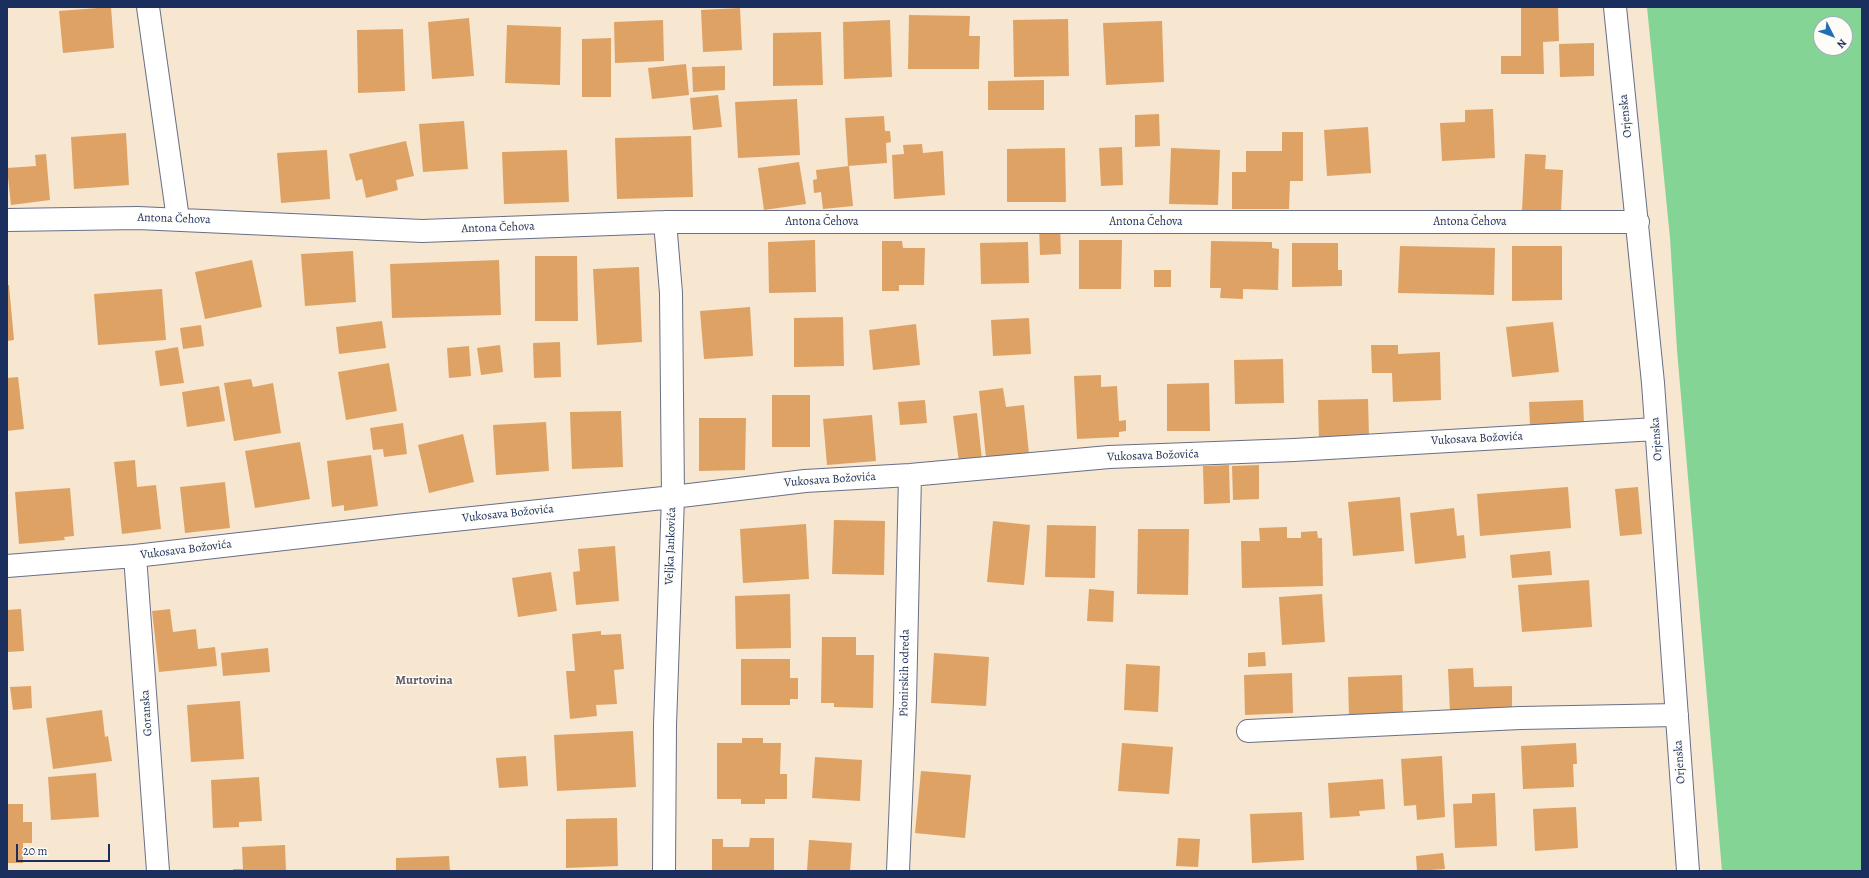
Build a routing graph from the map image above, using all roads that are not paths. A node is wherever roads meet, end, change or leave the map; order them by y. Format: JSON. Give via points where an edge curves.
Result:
{"nodes":[{"id":1,"x":148,"y":7,"type":"edge"},
{"id":2,"x":1615,"y":7,"type":"edge"},
{"id":3,"x":178,"y":219,"type":"junction"},
{"id":4,"x":7,"y":220,"type":"edge"},
{"id":5,"x":664,"y":222,"type":"junction"},
{"id":6,"x":1638,"y":222,"type":"junction"},
{"id":7,"x":1656,"y":429,"type":"junction"},
{"id":8,"x":910,"y":475,"type":"junction"},
{"id":9,"x":673,"y":497,"type":"junction"},
{"id":10,"x":135,"y":556,"type":"junction"},
{"id":11,"x":7,"y":566,"type":"edge"},
{"id":12,"x":1677,"y":714,"type":"junction"},
{"id":13,"x":1248,"y":731,"type":"dead end"},
{"id":14,"x":158,"y":871,"type":"edge"},
{"id":15,"x":664,"y":871,"type":"edge"},
{"id":16,"x":898,"y":871,"type":"edge"},
{"id":17,"x":1688,"y":871,"type":"edge"}],
"edges":[{"from":1,"to":3,"type":"street"},
{"from":2,"to":6,"type":"street","name":"Orjenska"},
{"from":3,"to":4,"type":"street","name":"Antona Čehova"},
{"from":3,"to":5,"type":"street","name":"Antona Čehova","via":[[422,231]]},
{"from":5,"to":6,"type":"street","name":"Antona Čehova"},
{"from":5,"to":9,"type":"street","name":"Veljka Jankovića","via":[[671,293]]},
{"from":6,"to":7,"type":"street","name":"Orjenska"},
{"from":7,"to":8,"type":"street","name":"Vukosava Božovića","via":[[1294,450],[1102,458]]},
{"from":7,"to":12,"type":"street","name":"Orjenska"},
{"from":8,"to":9,"type":"street","name":"Vukosava Božovića","via":[[804,481]]},
{"from":8,"to":16,"type":"street","name":"Pionirskih odreda"},
{"from":9,"to":10,"type":"street","name":"Vukosava Božovića"},
{"from":9,"to":15,"type":"street","name":"Veljka Jankovića","via":[[665,725]]},
{"from":10,"to":11,"type":"street","name":"Vukosava Božovića"},
{"from":10,"to":14,"type":"street","name":"Goranska"},
{"from":12,"to":13,"type":"street","via":[[1520,718]]},
{"from":12,"to":17,"type":"street","name":"Orjenska"}]}
